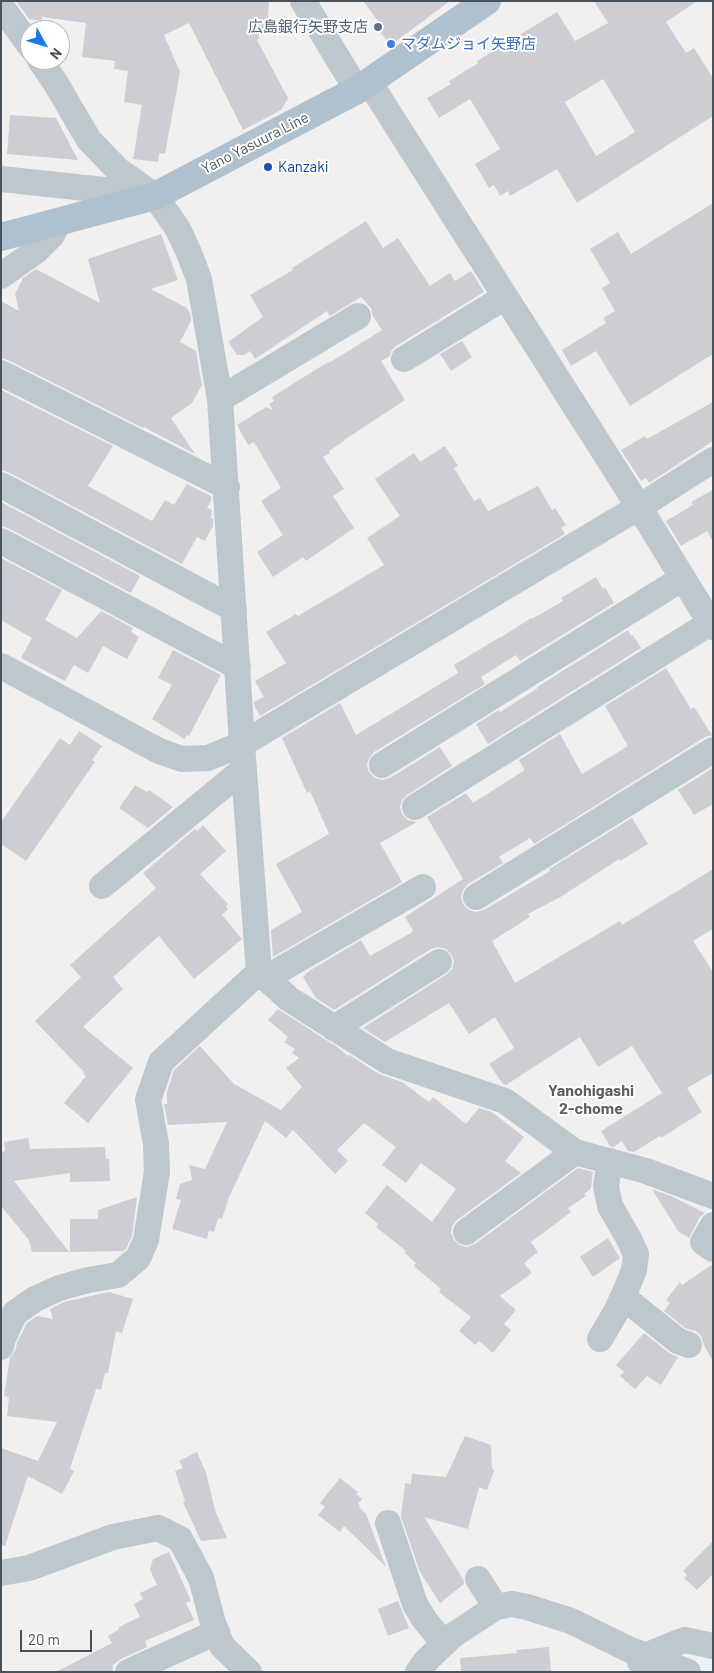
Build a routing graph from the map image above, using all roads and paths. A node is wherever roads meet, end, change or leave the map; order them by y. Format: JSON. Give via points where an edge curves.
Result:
{"nodes":[{"id":1,"x":303,"y":1,"type":"edge"},
{"id":2,"x":487,"y":1,"type":"edge"},
{"id":3,"x":3,"y":10,"type":"edge"},
{"id":4,"x":20,"y":33,"type":"edge"},
{"id":5,"x":47,"y":70,"type":"edge"},
{"id":6,"x":363,"y":86,"type":"junction"},
{"id":7,"x":1,"y":179,"type":"edge"},
{"id":8,"x":155,"y":196,"type":"junction"},
{"id":9,"x":58,"y":223,"type":"junction"},
{"id":10,"x":1,"y":237,"type":"edge"},
{"id":11,"x":1,"y":276,"type":"edge"},
{"id":12,"x":505,"y":297,"type":"junction"},
{"id":13,"x":358,"y":316,"type":"dead end"},
{"id":14,"x":404,"y":359,"type":"dead end"},
{"id":15,"x":1,"y":373,"type":"edge"},
{"id":16,"x":220,"y":399,"type":"junction"},
{"id":17,"x":713,"y":460,"type":"edge"},
{"id":18,"x":1,"y":485,"type":"edge"},
{"id":19,"x":227,"y":487,"type":"junction"},
{"id":20,"x":639,"y":507,"type":"junction"},
{"id":21,"x":1,"y":541,"type":"edge"},
{"id":22,"x":683,"y":578,"type":"junction"},
{"id":23,"x":234,"y":609,"type":"junction"},
{"id":24,"x":712,"y":625,"type":"edge"},
{"id":25,"x":1,"y":666,"type":"edge"},
{"id":26,"x":238,"y":667,"type":"junction"},
{"id":27,"x":713,"y":750,"type":"edge"},
{"id":28,"x":243,"y":756,"type":"junction"},
{"id":29,"x":382,"y":765,"type":"dead end"},
{"id":30,"x":415,"y":807,"type":"dead end"},
{"id":31,"x":102,"y":886,"type":"dead end"},
{"id":32,"x":422,"y":887,"type":"dead end"},
{"id":33,"x":476,"y":897,"type":"dead end"},
{"id":34,"x":439,"y":962,"type":"dead end"},
{"id":35,"x":262,"y":975,"type":"junction"},
{"id":36,"x":334,"y":1028,"type":"junction"},
{"id":37,"x":576,"y":1152,"type":"junction"},
{"id":38,"x":610,"y":1161,"type":"junction"},
{"id":39,"x":713,"y":1196,"type":"edge"},
{"id":40,"x":713,"y":1225,"type":"edge"},
{"id":41,"x":466,"y":1232,"type":"dead end"},
{"id":42,"x":713,"y":1249,"type":"edge"},
{"id":43,"x":623,"y":1297,"type":"junction"},
{"id":44,"x":600,"y":1339,"type":"dead end"},
{"id":45,"x":689,"y":1345,"type":"dead end"},
{"id":46,"x":1,"y":1347,"type":"edge"},
{"id":47,"x":388,"y":1522,"type":"dead end"},
{"id":48,"x":1,"y":1573,"type":"edge"},
{"id":49,"x":478,"y":1579,"type":"dead end"},
{"id":50,"x":496,"y":1607,"type":"junction"},
{"id":51,"x":217,"y":1632,"type":"junction"},
{"id":52,"x":444,"y":1644,"type":"junction"},
{"id":53,"x":713,"y":1646,"type":"edge"},
{"id":54,"x":641,"y":1664,"type":"edge"},
{"id":55,"x":128,"y":1672,"type":"edge"},
{"id":56,"x":248,"y":1672,"type":"edge"},
{"id":57,"x":418,"y":1672,"type":"edge"},
{"id":58,"x":688,"y":1672,"type":"edge"}],
"edges":[{"from":1,"to":6,"type":"street"},
{"from":2,"to":6,"type":"main road","name":"Yano Yasuura Line"},
{"from":3,"to":4,"type":"street"},
{"from":5,"to":8,"type":"street","via":[[89,140],[118,170]]},
{"from":6,"to":8,"type":"main road","name":"Yano Yasuura Line"},
{"from":6,"to":12,"type":"street"},
{"from":7,"to":8,"type":"street"},
{"from":8,"to":9,"type":"main road","name":"Yano Yasuura Line"},
{"from":8,"to":16,"type":"street","via":[[178,229],[199,279]]},
{"from":9,"to":10,"type":"main road","name":"Yano Yasuura Line"},
{"from":9,"to":11,"type":"street","via":[[52,235],[36,251]]},
{"from":12,"to":14,"type":"street"},
{"from":12,"to":20,"type":"street"},
{"from":13,"to":16,"type":"street"},
{"from":15,"to":19,"type":"street"},
{"from":16,"to":19,"type":"street"},
{"from":17,"to":20,"type":"street"},
{"from":18,"to":23,"type":"street"},
{"from":19,"to":23,"type":"street"},
{"from":20,"to":22,"type":"street"},
{"from":20,"to":28,"type":"street"},
{"from":21,"to":26,"type":"street"},
{"from":22,"to":24,"type":"street"},
{"from":22,"to":29,"type":"street"},
{"from":23,"to":26,"type":"street"},
{"from":24,"to":30,"type":"street"},
{"from":25,"to":28,"type":"street","via":[[159,751],[182,759]]},
{"from":26,"to":28,"type":"street"},
{"from":27,"to":33,"type":"street"},
{"from":28,"to":31,"type":"street"},
{"from":28,"to":35,"type":"street"},
{"from":32,"to":35,"type":"street"},
{"from":34,"to":36,"type":"street"},
{"from":35,"to":36,"type":"street","via":[[289,999]]},
{"from":35,"to":46,"type":"street","via":[[161,1062],[148,1100],[157,1172],[146,1240],[138,1258],[118,1275],[59,1288],[35,1299],[15,1313]]},
{"from":36,"to":37,"type":"street","via":[[387,1061],[505,1101]]},
{"from":37,"to":38,"type":"street"},
{"from":37,"to":41,"type":"street"},
{"from":38,"to":39,"type":"street"},
{"from":38,"to":43,"type":"street","via":[[606,1186],[610,1206],[636,1254],[634,1270]]},
{"from":40,"to":42,"type":"street","via":[[703,1242]]},
{"from":43,"to":44,"type":"street"},
{"from":43,"to":45,"type":"street","via":[[678,1341]]},
{"from":47,"to":52,"type":"street","via":[[415,1604]]},
{"from":48,"to":51,"type":"street","via":[[38,1565],[113,1537],[158,1528],[180,1539],[191,1558],[201,1578]]},
{"from":49,"to":50,"type":"street"},
{"from":50,"to":52,"type":"street"},
{"from":50,"to":54,"type":"street","via":[[512,1604],[571,1621]]},
{"from":51,"to":55,"type":"street"},
{"from":51,"to":56,"type":"street","via":[[222,1646]]},
{"from":52,"to":57,"type":"street"},
{"from":53,"to":54,"type":"street","via":[[685,1640]]},
{"from":54,"to":58,"type":"street"}]}
